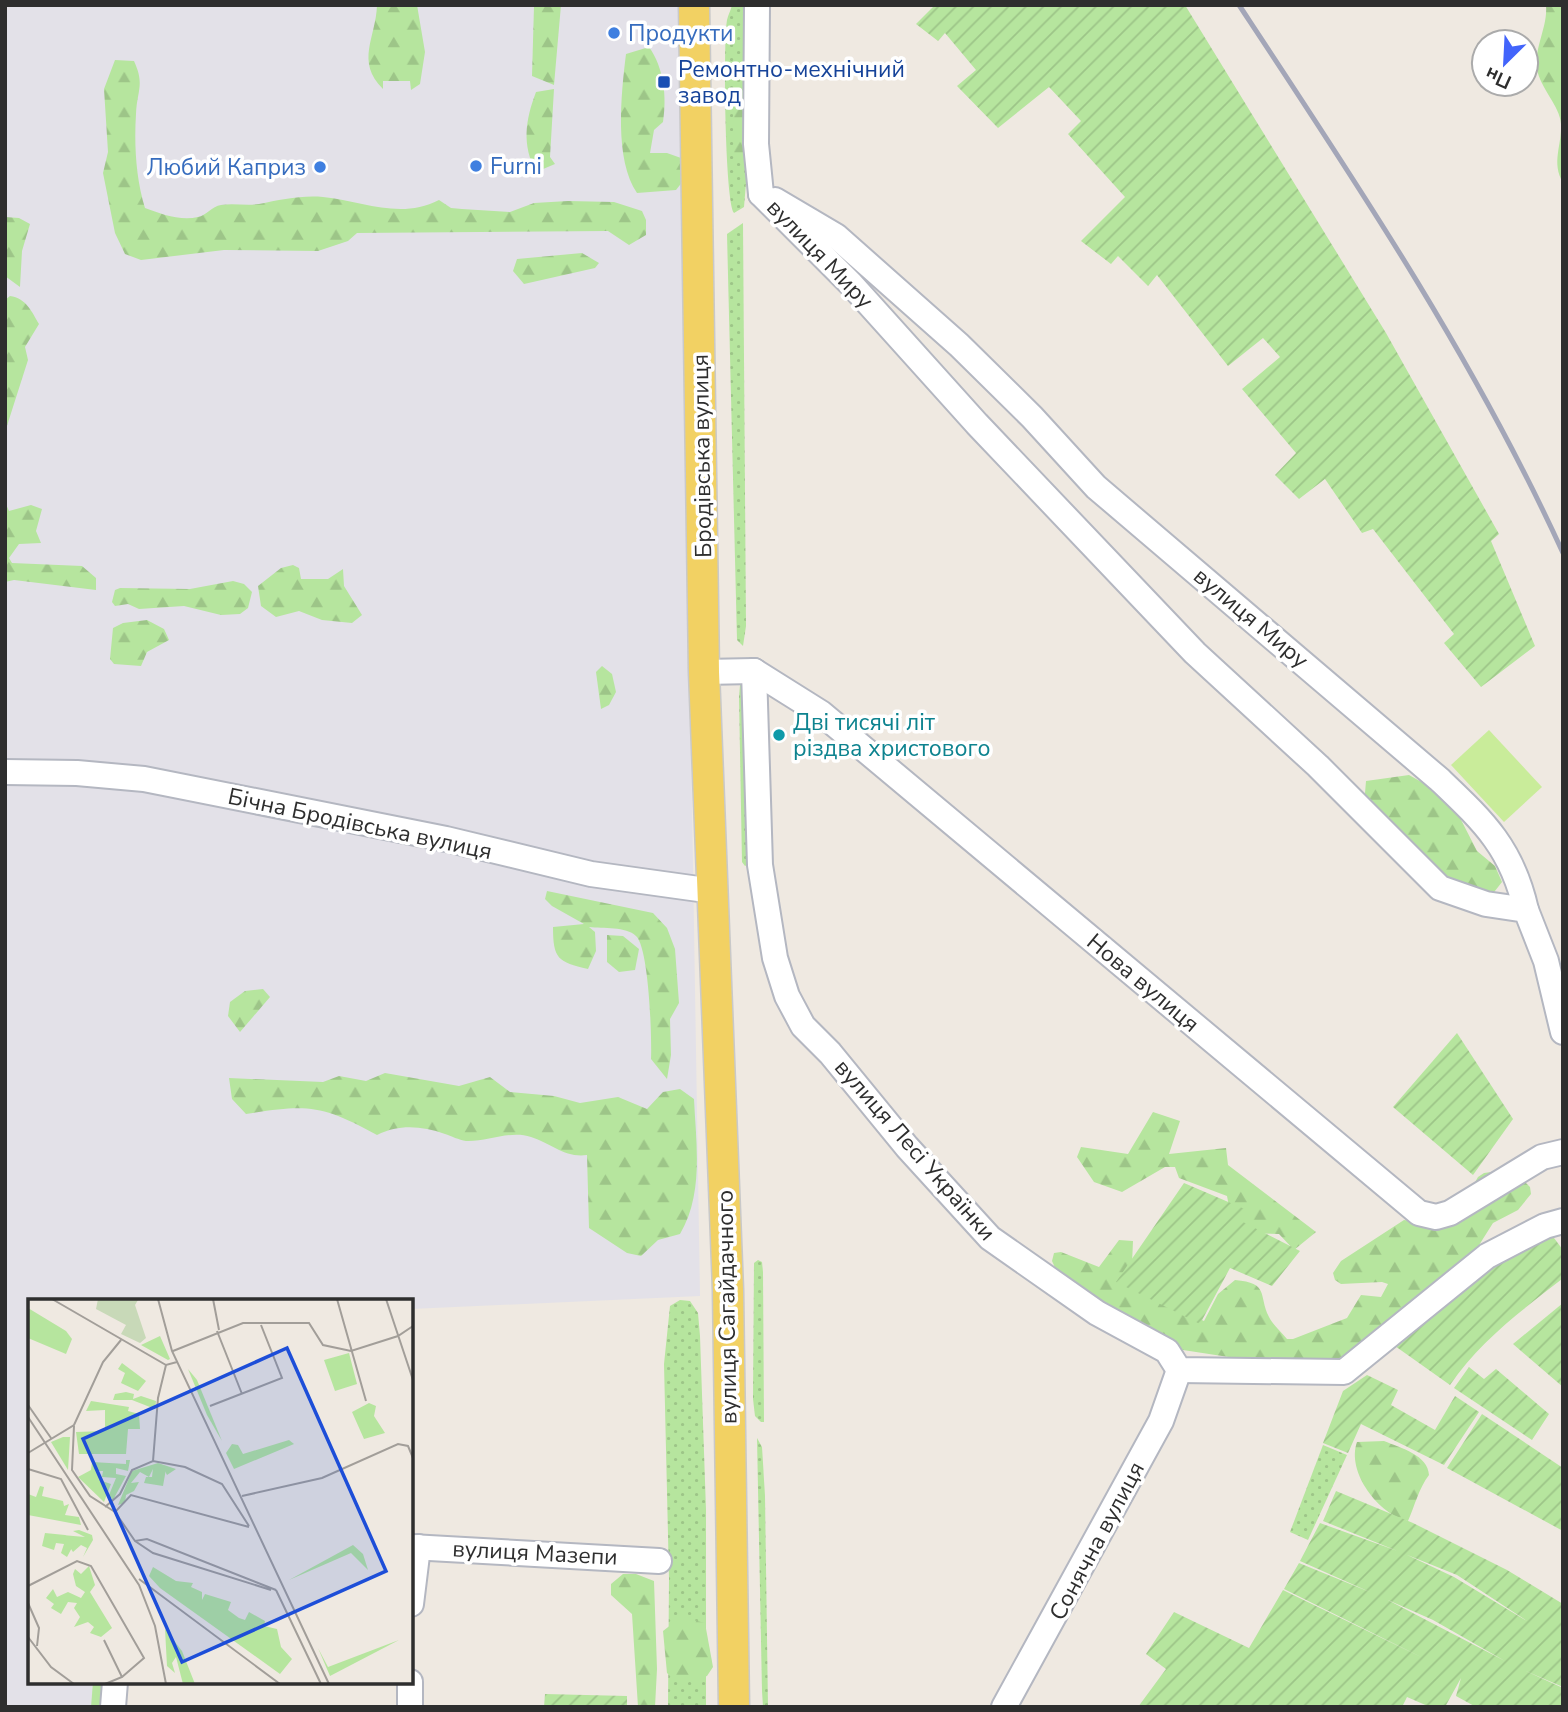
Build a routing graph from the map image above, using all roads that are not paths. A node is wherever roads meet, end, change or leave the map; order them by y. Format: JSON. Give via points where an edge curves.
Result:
{"nodes":[{"id":1,"x":694,"y":5,"type":"edge"},
{"id":2,"x":757,"y":5,"type":"edge"},
{"id":3,"x":761,"y":194,"type":"junction"},
{"id":4,"x":704,"y":671,"type":"junction"},
{"id":5,"x":754,"y":671,"type":"junction"},
{"id":6,"x":5,"y":772,"type":"edge"},
{"id":7,"x":713,"y":899,"type":"junction"},
{"id":8,"x":1526,"y":910,"type":"junction"},
{"id":9,"x":1563,"y":1032,"type":"edge"},
{"id":10,"x":1552,"y":1154,"type":"edge"},
{"id":11,"x":1563,"y":1221,"type":"edge"},
{"id":12,"x":1179,"y":1370,"type":"junction"},
{"id":13,"x":415,"y":1547,"type":"edge"},
{"id":14,"x":659,"y":1560,"type":"dead end"},
{"id":15,"x":413,"y":1576,"type":"edge"},
{"id":16,"x":115,"y":1684,"type":"edge"},
{"id":17,"x":410,"y":1684,"type":"edge"},
{"id":18,"x":113,"y":1707,"type":"edge"},
{"id":19,"x":410,"y":1707,"type":"edge"},
{"id":20,"x":734,"y":1707,"type":"edge"},
{"id":21,"x":1004,"y":1707,"type":"edge"}],
"edges":[{"from":1,"to":4,"type":"main road","name":"Бродівська вулиця"},
{"from":2,"to":3,"type":"street","via":[[756,144]]},
{"from":3,"to":8,"type":"street","name":"вулиця Миру","via":[[836,236],[959,345],[1096,487],[1440,780],[1488,826],[1512,865]]},
{"from":3,"to":8,"type":"street","name":"вулиця Миру","via":[[851,284],[1195,653],[1318,766],[1440,888],[1486,904]]},
{"from":4,"to":5,"type":"street"},
{"from":4,"to":7,"type":"main road","name":"Бродівська вулиця"},
{"from":5,"to":10,"type":"street","name":"Нова вулиця","via":[[821,713],[1419,1213],[1436,1217],[1450,1213]]},
{"from":5,"to":12,"type":"street","name":"вулиця Лесі Українки","via":[[760,865],[775,958],[803,1026],[990,1238],[1097,1313],[1167,1352]]},
{"from":6,"to":7,"type":"street","name":"Бічна Бродівська вулиця","via":[[144,779],[446,839]]},
{"from":7,"to":20,"type":"main road","name":"вулиця Сагайдачного","via":[[728,1290]]},
{"from":8,"to":9,"type":"street","name":"вулиця Миру","via":[[1546,961]]},
{"from":11,"to":12,"type":"street","via":[[1487,1256],[1344,1372]]},
{"from":12,"to":21,"type":"street","name":"Сонячна вулиця","via":[[1161,1421]]},
{"from":13,"to":14,"type":"street","name":"вулиця Мазепи"},
{"from":13,"to":15,"type":"street"},
{"from":16,"to":18,"type":"street"},
{"from":17,"to":19,"type":"street"}]}
